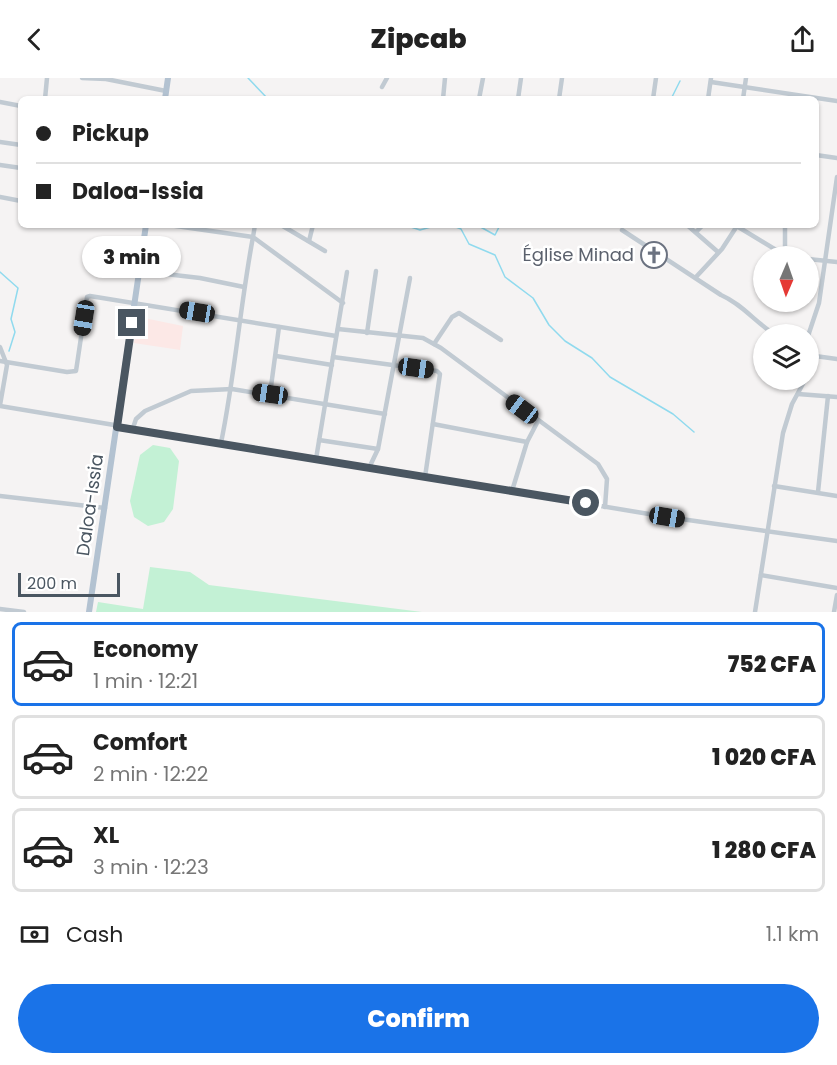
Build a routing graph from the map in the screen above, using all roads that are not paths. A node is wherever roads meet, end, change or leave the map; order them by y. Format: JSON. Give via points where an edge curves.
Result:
{"nodes":[{"id":1,"x":47,"y":78,"type":"edge"},
{"id":2,"x":82,"y":78,"type":"edge"},
{"id":3,"x":168,"y":78,"type":"edge"},
{"id":4,"x":387,"y":78,"type":"edge"},
{"id":5,"x":445,"y":78,"type":"edge"},
{"id":6,"x":483,"y":78,"type":"edge"},
{"id":7,"x":521,"y":78,"type":"edge"},
{"id":8,"x":562,"y":78,"type":"edge"},
{"id":9,"x":656,"y":78,"type":"edge"},
{"id":10,"x":746,"y":78,"type":"edge"},
{"id":11,"x":711,"y":80,"type":"edge"},
{"id":12,"x":382,"y":87,"type":"dead end"},
{"id":13,"x":745,"y":87,"type":"junction"},
{"id":14,"x":166,"y":91,"type":"junction"},
{"id":15,"x":45,"y":96,"type":"edge"},
{"id":16,"x":165,"y":96,"type":"edge"},
{"id":17,"x":443,"y":96,"type":"edge"},
{"id":18,"x":480,"y":96,"type":"edge"},
{"id":19,"x":518,"y":96,"type":"edge"},
{"id":20,"x":559,"y":96,"type":"edge"},
{"id":21,"x":653,"y":96,"type":"edge"},
{"id":22,"x":708,"y":96,"type":"edge"},
{"id":23,"x":744,"y":96,"type":"edge"},
{"id":24,"x":796,"y":96,"type":"edge"},
{"id":25,"x":819,"y":99,"type":"edge"},
{"id":26,"x":837,"y":101,"type":"edge"},
{"id":27,"x":0,"y":102,"type":"edge"},
{"id":28,"x":18,"y":105,"type":"edge"},
{"id":29,"x":0,"y":142,"type":"edge"},
{"id":30,"x":18,"y":145,"type":"edge"},
{"id":31,"x":819,"y":155,"type":"edge"},
{"id":32,"x":837,"y":158,"type":"edge"},
{"id":33,"x":0,"y":165,"type":"edge"},
{"id":34,"x":18,"y":168,"type":"edge"},
{"id":35,"x":837,"y":177,"type":"edge"},
{"id":36,"x":0,"y":197,"type":"edge"},
{"id":37,"x":18,"y":200,"type":"edge"},
{"id":38,"x":146,"y":228,"type":"edge"},
{"id":39,"x":199,"y":228,"type":"edge"},
{"id":40,"x":221,"y":228,"type":"edge"},
{"id":41,"x":254,"y":228,"type":"edge"},
{"id":42,"x":290,"y":228,"type":"edge"},
{"id":43,"x":312,"y":228,"type":"edge"},
{"id":44,"x":691,"y":228,"type":"edge"},
{"id":45,"x":700,"y":228,"type":"edge"},
{"id":46,"x":735,"y":228,"type":"edge"},
{"id":47,"x":739,"y":228,"type":"edge"},
{"id":48,"x":747,"y":228,"type":"edge"},
{"id":49,"x":785,"y":228,"type":"edge"},
{"id":50,"x":622,"y":230,"type":"dead end"},
{"id":51,"x":220,"y":232,"type":"junction"},
{"id":52,"x":696,"y":232,"type":"junction"},
{"id":53,"x":746,"y":232,"type":"junction"},
{"id":54,"x":253,"y":237,"type":"junction"},
{"id":55,"x":309,"y":241,"type":"junction"},
{"id":56,"x":769,"y":246,"type":"edge"},
{"id":57,"x":786,"y":246,"type":"edge"},
{"id":58,"x":325,"y":251,"type":"dead end"},
{"id":59,"x":718,"y":252,"type":"junction"},
{"id":60,"x":819,"y":260,"type":"edge"},
{"id":61,"x":825,"y":260,"type":"junction"},
{"id":62,"x":837,"y":262,"type":"edge"},
{"id":63,"x":140,"y":271,"type":"junction"},
{"id":64,"x":376,"y":271,"type":"dead end"},
{"id":65,"x":347,"y":272,"type":"dead end"},
{"id":66,"x":696,"y":277,"type":"junction"},
{"id":67,"x":410,"y":278,"type":"dead end"},
{"id":68,"x":244,"y":287,"type":"junction"},
{"id":69,"x":135,"y":302,"type":"junction"},
{"id":70,"x":343,"y":303,"type":"junction"},
{"id":71,"x":239,"y":319,"type":"junction"},
{"id":72,"x":758,"y":324,"type":"edge"},
{"id":73,"x":812,"y":324,"type":"edge"},
{"id":74,"x":279,"y":327,"type":"junction"},
{"id":75,"x":338,"y":329,"type":"junction"},
{"id":76,"x":368,"y":333,"type":"junction"},
{"id":77,"x":336,"y":336,"type":"junction"},
{"id":78,"x":399,"y":337,"type":"junction"},
{"id":79,"x":501,"y":340,"type":"dead end"},
{"id":80,"x":434,"y":344,"type":"junction"},
{"id":81,"x":0,"y":347,"type":"edge"},
{"id":82,"x":276,"y":356,"type":"junction"},
{"id":83,"x":333,"y":357,"type":"junction"},
{"id":84,"x":819,"y":358,"type":"edge"},
{"id":85,"x":837,"y":359,"type":"edge"},
{"id":86,"x":3,"y":362,"type":"edge"},
{"id":87,"x":332,"y":365,"type":"junction"},
{"id":88,"x":394,"y":366,"type":"junction"},
{"id":89,"x":232,"y":389,"type":"junction"},
{"id":90,"x":800,"y":390,"type":"edge"},
{"id":91,"x":270,"y":394,"type":"junction"},
{"id":92,"x":798,"y":394,"type":"junction"},
{"id":93,"x":828,"y":396,"type":"junction"},
{"id":94,"x":837,"y":398,"type":"edge"},
{"id":95,"x":0,"y":405,"type":"edge"},
{"id":96,"x":325,"y":405,"type":"junction"},
{"id":97,"x":384,"y":414,"type":"junction"},
{"id":98,"x":538,"y":421,"type":"junction"},
{"id":99,"x":433,"y":424,"type":"junction"},
{"id":100,"x":117,"y":427,"type":"junction"},
{"id":101,"x":133,"y":428,"type":"junction"},
{"id":102,"x":319,"y":440,"type":"junction"},
{"id":103,"x":527,"y":442,"type":"junction"},
{"id":104,"x":221,"y":443,"type":"junction"},
{"id":105,"x":378,"y":449,"type":"junction"},
{"id":106,"x":316,"y":459,"type":"junction"},
{"id":107,"x":369,"y":468,"type":"junction"},
{"id":108,"x":425,"y":477,"type":"junction"},
{"id":109,"x":774,"y":486,"type":"junction"},
{"id":110,"x":512,"y":491,"type":"junction"},
{"id":111,"x":818,"y":492,"type":"junction"},
{"id":112,"x":0,"y":496,"type":"edge"},
{"id":113,"x":837,"y":496,"type":"edge"},
{"id":114,"x":605,"y":507,"type":"junction"},
{"id":115,"x":105,"y":508,"type":"junction"},
{"id":116,"x":766,"y":532,"type":"junction"},
{"id":117,"x":837,"y":541,"type":"edge"},
{"id":118,"x":761,"y":575,"type":"junction"},
{"id":119,"x":837,"y":588,"type":"edge"},
{"id":120,"x":837,"y":595,"type":"edge"},
{"id":121,"x":0,"y":609,"type":"edge"},
{"id":122,"x":15,"y":611,"type":"edge"},
{"id":123,"x":24,"y":612,"type":"edge"},
{"id":124,"x":89,"y":612,"type":"edge"},
{"id":125,"x":755,"y":612,"type":"edge"},
{"id":126,"x":834,"y":612,"type":"edge"}],
"edges":[{"from":1,"to":15,"type":"street"},
{"from":2,"to":14,"type":"street"},
{"from":3,"to":14,"type":"main road"},
{"from":4,"to":12,"type":"street"},
{"from":5,"to":17,"type":"street"},
{"from":6,"to":18,"type":"street"},
{"from":7,"to":19,"type":"street"},
{"from":8,"to":20,"type":"street"},
{"from":9,"to":21,"type":"street"},
{"from":10,"to":13,"type":"street"},
{"from":11,"to":13,"type":"street"},
{"from":11,"to":22,"type":"street"},
{"from":13,"to":23,"type":"street"},
{"from":13,"to":24,"type":"street"},
{"from":14,"to":16,"type":"main road"},
{"from":25,"to":26,"type":"street"},
{"from":27,"to":28,"type":"street"},
{"from":29,"to":30,"type":"street"},
{"from":31,"to":32,"type":"street"},
{"from":33,"to":34,"type":"street"},
{"from":35,"to":61,"type":"street"},
{"from":36,"to":37,"type":"street"},
{"from":38,"to":63,"type":"main road","name":"Daloa-Issia"},
{"from":39,"to":51,"type":"street"},
{"from":40,"to":51,"type":"street"},
{"from":41,"to":54,"type":"street"},
{"from":42,"to":55,"type":"street"},
{"from":43,"to":55,"type":"street"},
{"from":44,"to":52,"type":"street"},
{"from":45,"to":52,"type":"street"},
{"from":46,"to":59,"type":"street"},
{"from":47,"to":53,"type":"street"},
{"from":48,"to":53,"type":"street"},
{"from":49,"to":57,"type":"street"},
{"from":50,"to":66,"type":"street"},
{"from":51,"to":54,"type":"street"},
{"from":52,"to":59,"type":"street"},
{"from":53,"to":56,"type":"street"},
{"from":54,"to":68,"type":"street"},
{"from":54,"to":70,"type":"street"},
{"from":55,"to":58,"type":"street"},
{"from":59,"to":66,"type":"street"},
{"from":60,"to":61,"type":"street"},
{"from":61,"to":62,"type":"street"},
{"from":61,"to":73,"type":"street"},
{"from":63,"to":68,"type":"street"},
{"from":63,"to":69,"type":"main road","name":"Daloa-Issia"},
{"from":64,"to":76,"type":"street"},
{"from":65,"to":70,"type":"street"},
{"from":66,"to":72,"type":"street","via":[[735,301]]},
{"from":67,"to":78,"type":"street"},
{"from":68,"to":71,"type":"street"},
{"from":69,"to":71,"type":"street"},
{"from":69,"to":86,"type":"street","via":[[87,297],[76,370]]},
{"from":69,"to":100,"type":"main road","name":"Daloa-Issia"},
{"from":70,"to":75,"type":"street"},
{"from":71,"to":74,"type":"street"},
{"from":71,"to":89,"type":"street"},
{"from":74,"to":77,"type":"street"},
{"from":74,"to":82,"type":"street"},
{"from":75,"to":76,"type":"street"},
{"from":75,"to":77,"type":"street"},
{"from":76,"to":78,"type":"street"},
{"from":77,"to":83,"type":"street"},
{"from":78,"to":80,"type":"street","via":[[423,338]]},
{"from":78,"to":88,"type":"street"},
{"from":79,"to":80,"type":"street","via":[[456,313]]},
{"from":80,"to":98,"type":"street"},
{"from":81,"to":86,"type":"street"},
{"from":82,"to":87,"type":"street"},
{"from":82,"to":91,"type":"street"},
{"from":83,"to":87,"type":"street"},
{"from":83,"to":88,"type":"street"},
{"from":84,"to":85,"type":"street"},
{"from":86,"to":95,"type":"street"},
{"from":87,"to":96,"type":"street"},
{"from":88,"to":97,"type":"street"},
{"from":88,"to":99,"type":"street","via":[[440,374]]},
{"from":89,"to":91,"type":"street"},
{"from":89,"to":101,"type":"street","via":[[191,391],[145,411]]},
{"from":89,"to":104,"type":"street"},
{"from":90,"to":92,"type":"street"},
{"from":91,"to":96,"type":"street"},
{"from":92,"to":93,"type":"street"},
{"from":92,"to":109,"type":"street","via":[[783,433]]},
{"from":93,"to":94,"type":"street"},
{"from":93,"to":111,"type":"street"},
{"from":95,"to":100,"type":"street"},
{"from":96,"to":97,"type":"street"},
{"from":96,"to":102,"type":"street"},
{"from":97,"to":105,"type":"street"},
{"from":98,"to":103,"type":"street"},
{"from":98,"to":114,"type":"street","via":[[602,468],[607,479]]},
{"from":99,"to":103,"type":"street"},
{"from":99,"to":108,"type":"street"},
{"from":100,"to":101,"type":"street"},
{"from":100,"to":115,"type":"main road","name":"Daloa-Issia"},
{"from":101,"to":104,"type":"street"},
{"from":102,"to":105,"type":"street"},
{"from":102,"to":106,"type":"street"},
{"from":103,"to":110,"type":"street"},
{"from":104,"to":106,"type":"street"},
{"from":105,"to":107,"type":"street"},
{"from":106,"to":107,"type":"street"},
{"from":107,"to":108,"type":"street"},
{"from":108,"to":110,"type":"street"},
{"from":109,"to":111,"type":"street"},
{"from":109,"to":116,"type":"street"},
{"from":110,"to":114,"type":"street"},
{"from":111,"to":113,"type":"street"},
{"from":112,"to":115,"type":"street"},
{"from":114,"to":116,"type":"street"},
{"from":115,"to":124,"type":"main road","name":"Daloa-Issia"},
{"from":116,"to":117,"type":"street"},
{"from":116,"to":118,"type":"street"},
{"from":118,"to":119,"type":"street"},
{"from":118,"to":125,"type":"street"},
{"from":120,"to":126,"type":"street"},
{"from":121,"to":122,"type":"street"},
{"from":122,"to":123,"type":"street"}]}
